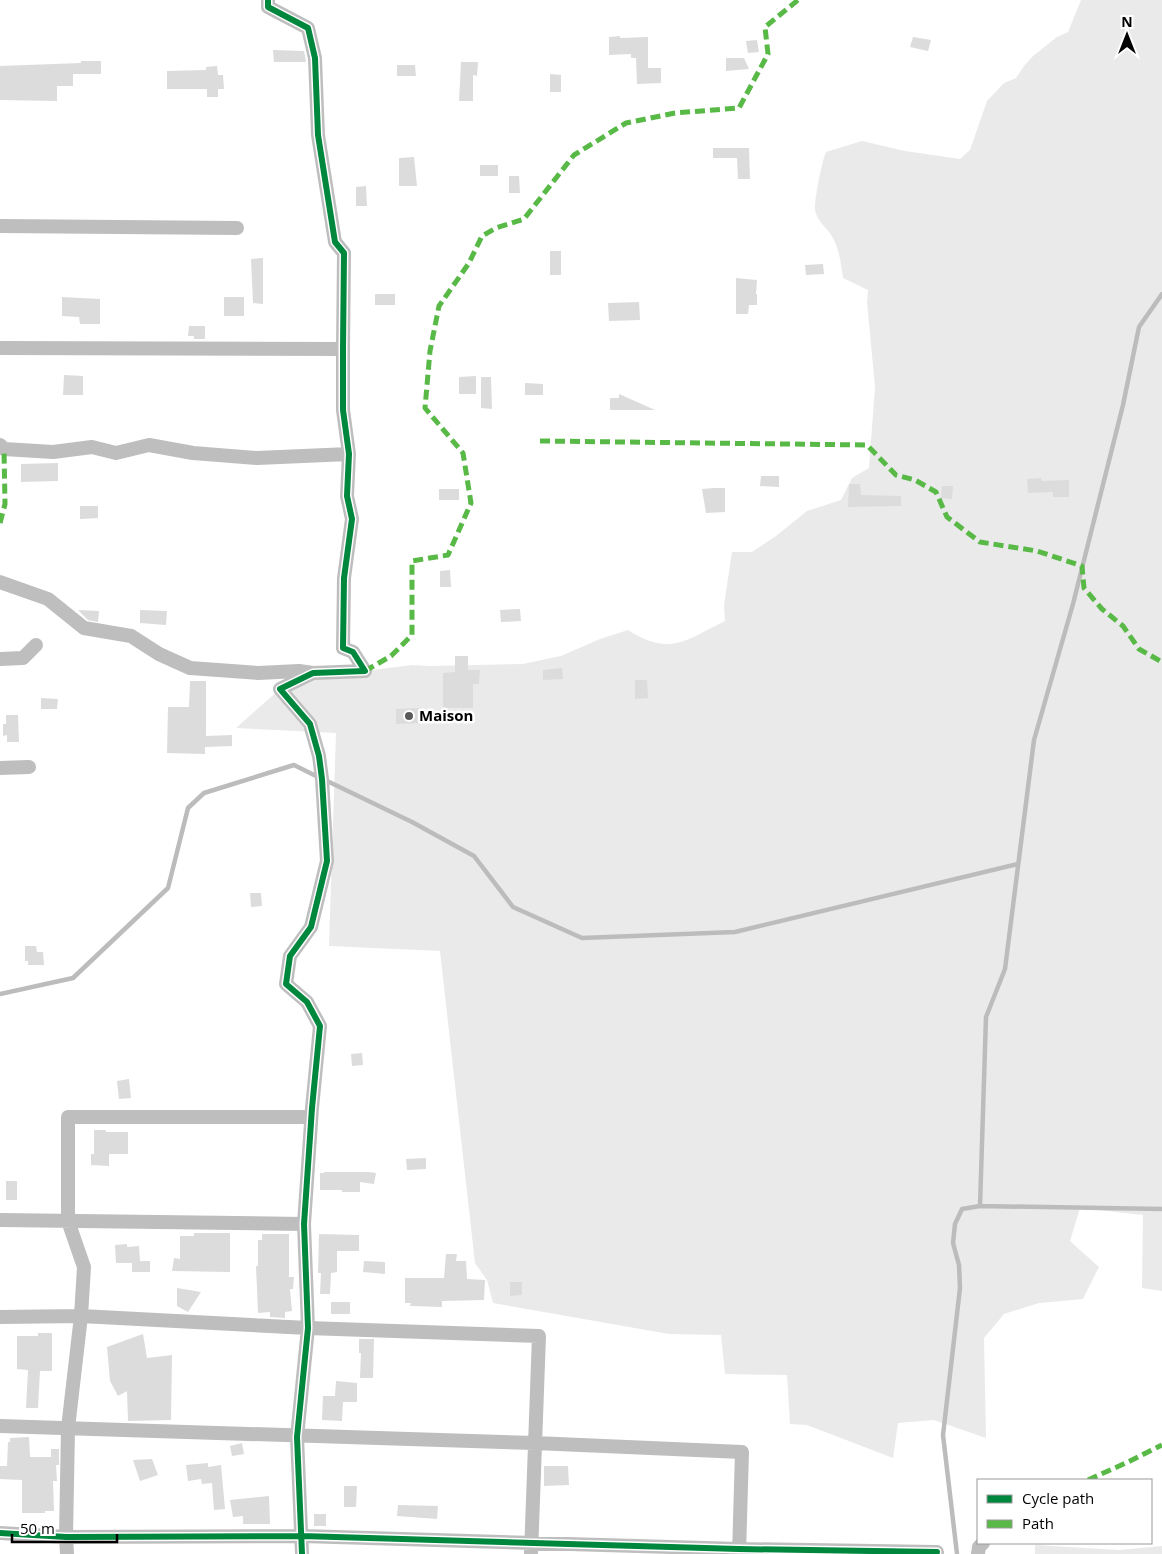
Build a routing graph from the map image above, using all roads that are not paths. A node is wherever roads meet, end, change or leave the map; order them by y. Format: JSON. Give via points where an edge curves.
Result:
{"nodes":[{"id":1,"x":268,"y":0,"type":"edge"},
{"id":2,"x":0,"y":226,"type":"edge"},
{"id":3,"x":237,"y":228,"type":"dead end"},
{"id":4,"x":0,"y":348,"type":"edge"},
{"id":5,"x":342,"y":349,"type":"junction"},
{"id":6,"x":0,"y":445,"type":"edge"},
{"id":7,"x":349,"y":454,"type":"junction"},
{"id":8,"x":0,"y":582,"type":"edge"},
{"id":9,"x":36,"y":645,"type":"dead end"},
{"id":10,"x":0,"y":660,"type":"edge"},
{"id":11,"x":313,"y":673,"type":"junction"},
{"id":12,"x":29,"y":767,"type":"dead end"},
{"id":13,"x":0,"y":768,"type":"edge"},
{"id":14,"x":311,"y":1117,"type":"junction"},
{"id":15,"x":0,"y":1220,"type":"edge"},
{"id":16,"x":68,"y":1221,"type":"junction"},
{"id":17,"x":304,"y":1224,"type":"junction"},
{"id":18,"x":81,"y":1316,"type":"junction"},
{"id":19,"x":0,"y":1317,"type":"edge"},
{"id":20,"x":308,"y":1328,"type":"junction"},
{"id":21,"x":0,"y":1426,"type":"edge"},
{"id":22,"x":68,"y":1428,"type":"junction"},
{"id":23,"x":298,"y":1437,"type":"junction"},
{"id":24,"x":535,"y":1443,"type":"junction"},
{"id":25,"x":0,"y":1533,"type":"edge"},
{"id":26,"x":302,"y":1536,"type":"junction"},
{"id":27,"x":66,"y":1537,"type":"junction"},
{"id":28,"x":531,"y":1549,"type":"edge"},
{"id":29,"x":739,"y":1551,"type":"edge"},
{"id":30,"x":938,"y":1552,"type":"dead end"},
{"id":31,"x":67,"y":1554,"type":"edge"},
{"id":32,"x":302,"y":1554,"type":"edge"}],
"edges":[{"from":1,"to":5,"type":"street","via":[[268,6],[308,28],[315,58],[318,135],[335,242],[344,253]]},
{"from":2,"to":3,"type":"street"},
{"from":4,"to":5,"type":"street"},
{"from":5,"to":7,"type":"street"},
{"from":6,"to":7,"type":"street","via":[[4,449],[53,452],[92,447],[116,453],[149,445],[192,453],[257,458]]},
{"from":7,"to":11,"type":"street","via":[[347,496],[352,519],[344,578],[344,648],[353,652],[365,671]]},
{"from":8,"to":11,"type":"street","via":[[48,599],[84,628],[131,636],[190,668]]},
{"from":9,"to":10,"type":"street","via":[[23,658]]},
{"from":11,"to":14,"type":"street","via":[[280,689],[310,724],[319,756],[325,806],[327,861],[311,928],[290,956],[286,984],[307,1002],[320,1026]]},
{"from":12,"to":13,"type":"street"},
{"from":14,"to":16,"type":"street","via":[[68,1117]]},
{"from":14,"to":17,"type":"street"},
{"from":15,"to":16,"type":"street"},
{"from":16,"to":17,"type":"street"},
{"from":16,"to":18,"type":"street","via":[[84,1267]]},
{"from":17,"to":20,"type":"street"},
{"from":18,"to":19,"type":"street"},
{"from":18,"to":20,"type":"street"},
{"from":18,"to":22,"type":"street"},
{"from":20,"to":23,"type":"street"},
{"from":20,"to":24,"type":"street","via":[[539,1336]]},
{"from":21,"to":22,"type":"street"},
{"from":22,"to":23,"type":"street"},
{"from":22,"to":27,"type":"street"},
{"from":23,"to":24,"type":"street"},
{"from":23,"to":26,"type":"street"},
{"from":24,"to":28,"type":"street"},
{"from":24,"to":29,"type":"street","via":[[742,1452]]},
{"from":25,"to":27,"type":"street"},
{"from":26,"to":27,"type":"street"},
{"from":26,"to":28,"type":"street"},
{"from":26,"to":32,"type":"street"},
{"from":27,"to":31,"type":"street"},
{"from":28,"to":29,"type":"street"},
{"from":29,"to":30,"type":"street"}]}
